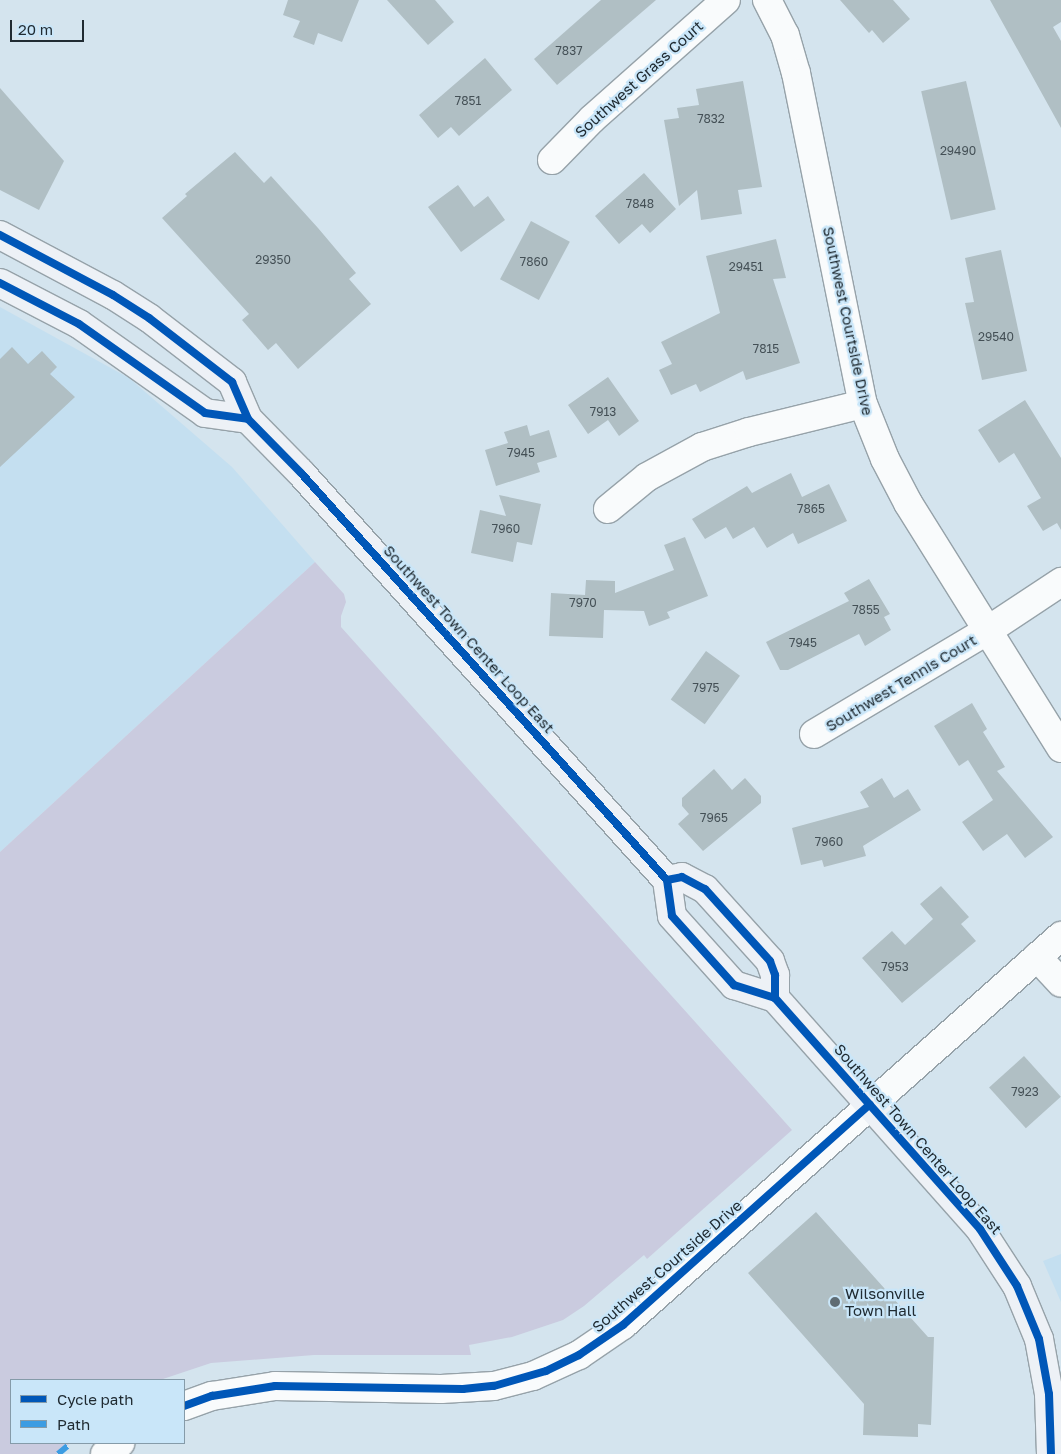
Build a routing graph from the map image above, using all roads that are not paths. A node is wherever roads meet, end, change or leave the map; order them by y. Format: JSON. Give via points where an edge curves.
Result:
{"nodes":[{"id":1,"x":726,"y":0,"type":"edge"},
{"id":2,"x":767,"y":0,"type":"edge"},
{"id":3,"x":552,"y":160,"type":"dead end"},
{"id":4,"x":0,"y":235,"type":"edge"},
{"id":5,"x":0,"y":283,"type":"edge"},
{"id":6,"x":863,"y":404,"type":"junction"},
{"id":7,"x":248,"y":419,"type":"junction"},
{"id":8,"x":608,"y":509,"type":"dead end"},
{"id":9,"x":1061,"y":582,"type":"edge"},
{"id":10,"x":987,"y":631,"type":"junction"},
{"id":11,"x":814,"y":734,"type":"dead end"},
{"id":12,"x":1061,"y":748,"type":"edge"},
{"id":13,"x":667,"y":880,"type":"junction"},
{"id":14,"x":1061,"y":936,"type":"edge"},
{"id":15,"x":1037,"y":957,"type":"junction"},
{"id":16,"x":1061,"y":983,"type":"edge"},
{"id":17,"x":775,"y":998,"type":"junction"},
{"id":18,"x":870,"y":1104,"type":"junction"},
{"id":19,"x":185,"y":1406,"type":"edge"},
{"id":20,"x":119,"y":1444,"type":"edge"},
{"id":21,"x":105,"y":1454,"type":"edge"},
{"id":22,"x":1051,"y":1454,"type":"edge"}],
"edges":[{"from":1,"to":3,"type":"street","name":"Southwest Grass Court","via":[[592,118]]},
{"from":2,"to":6,"type":"street","name":"Southwest Courtside Drive","via":[[785,35],[796,73]]},
{"from":4,"to":7,"type":"main road","name":"Southwest Town Center Loop East","via":[[64,267],[149,318],[232,382]]},
{"from":5,"to":7,"type":"main road","via":[[79,324],[205,413]]},
{"from":6,"to":8,"type":"street","via":[[749,432],[702,448],[648,477]]},
{"from":6,"to":10,"type":"street","name":"Southwest Courtside Drive","via":[[885,459],[908,503]]},
{"from":7,"to":13,"type":"main road","name":"Southwest Town Center Loop East","via":[[306,479]]},
{"from":9,"to":10,"type":"street","name":"Southwest Tennis Court"},
{"from":10,"to":11,"type":"street","name":"Southwest Tennis Court"},
{"from":10,"to":12,"type":"street","name":"Southwest Courtside Drive"},
{"from":13,"to":17,"type":"main road","via":[[672,916],[734,985]]},
{"from":13,"to":17,"type":"main road","via":[[682,877],[705,889],[770,962],[776,980]]},
{"from":14,"to":15,"type":"street","name":"Southwest Courtside Drive"},
{"from":15,"to":16,"type":"street"},
{"from":15,"to":18,"type":"street","name":"Southwest Courtside Drive"},
{"from":17,"to":18,"type":"main road","name":"Southwest Town Center Loop East"},
{"from":18,"to":19,"type":"street","name":"Southwest Courtside Drive","via":[[623,1325],[579,1356],[546,1371],[494,1386],[463,1389],[275,1386],[212,1396]]},
{"from":18,"to":22,"type":"main road","name":"Southwest Town Center Loop East","via":[[980,1229],[1017,1286],[1039,1339],[1046,1368]]},
{"from":20,"to":21,"type":"street"}]}
